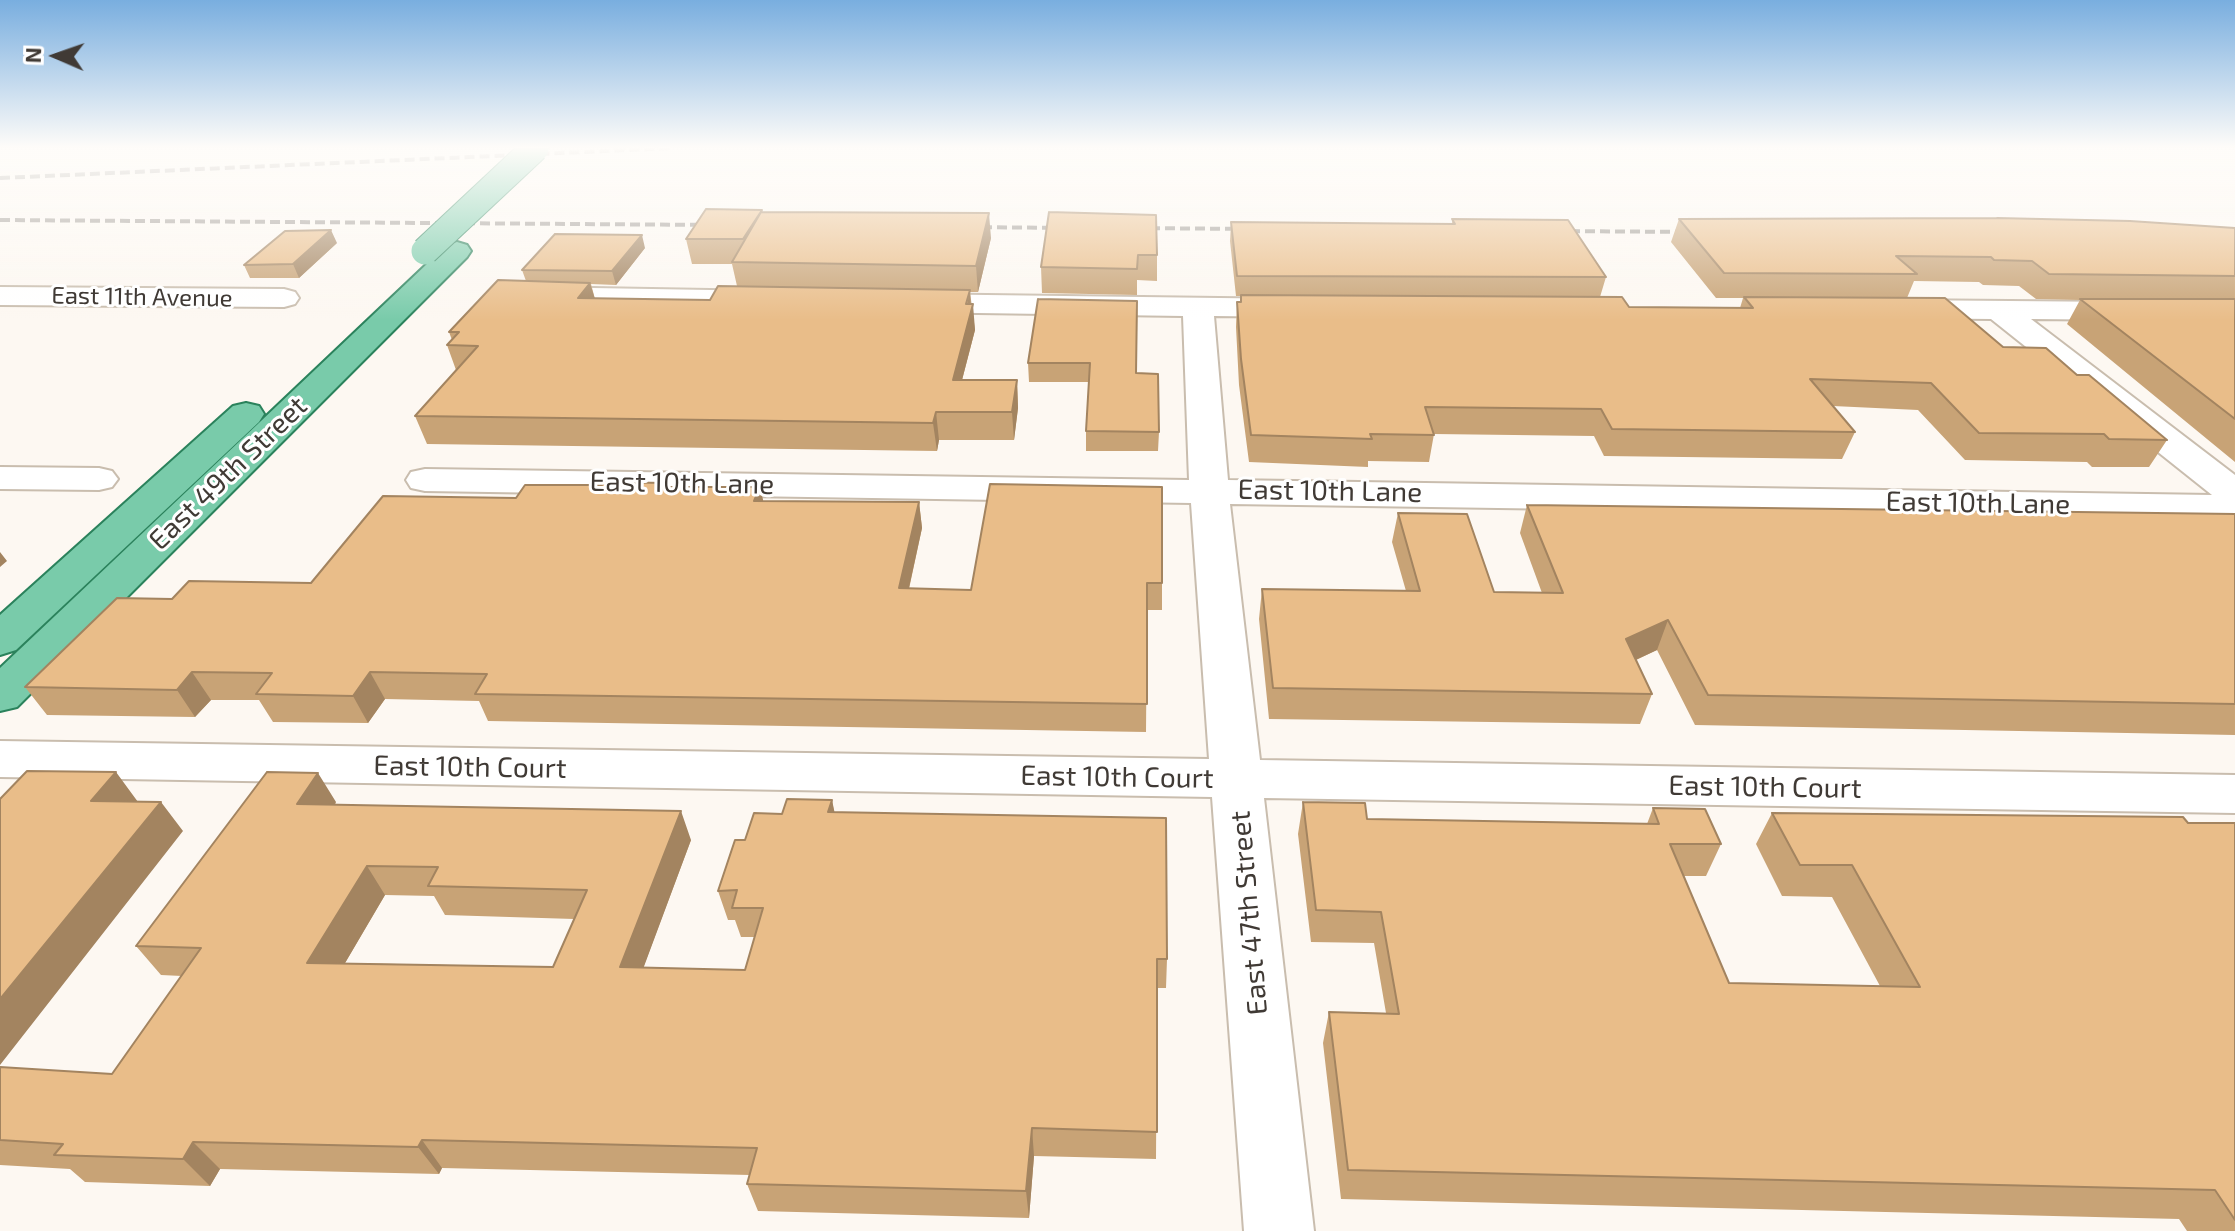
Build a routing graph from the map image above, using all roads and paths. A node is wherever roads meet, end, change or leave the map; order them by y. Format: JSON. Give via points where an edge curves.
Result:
{"nodes":[{"id":1,"x":483,"y":205,"type":"edge"},
{"id":2,"x":495,"y":205,"type":"edge"},
{"id":3,"x":441,"y":251,"type":"junction"},
{"id":4,"x":513,"y":295,"type":"edge"},
{"id":5,"x":0,"y":296,"type":"edge"},
{"id":6,"x":284,"y":298,"type":"dead end"},
{"id":7,"x":800,"y":301,"type":"edge"},
{"id":8,"x":879,"y":302,"type":"edge"},
{"id":9,"x":1198,"y":308,"type":"junction"},
{"id":10,"x":1323,"y":308,"type":"edge"},
{"id":11,"x":1873,"y":309,"type":"edge"},
{"id":12,"x":1999,"y":310,"type":"junction"},
{"id":13,"x":2235,"y":312,"type":"edge"},
{"id":14,"x":0,"y":478,"type":"edge"},
{"id":15,"x":99,"y":479,"type":"dead end"},
{"id":16,"x":425,"y":480,"type":"dead end"},
{"id":17,"x":1209,"y":489,"type":"junction"},
{"id":18,"x":2235,"y":494,"type":"edge"},
{"id":19,"x":2235,"y":507,"type":"edge"},
{"id":20,"x":0,"y":640,"type":"edge"},
{"id":21,"x":0,"y":695,"type":"edge"},
{"id":22,"x":0,"y":759,"type":"edge"},
{"id":23,"x":1237,"y":779,"type":"junction"},
{"id":24,"x":2235,"y":794,"type":"edge"},
{"id":25,"x":1279,"y":1231,"type":"edge"}],
"edges":[{"from":1,"to":3,"type":"main road","bridge":true},
{"from":2,"to":3,"type":"main road"},
{"from":3,"to":20,"type":"main road","name":"East 49th Street"},
{"from":3,"to":21,"type":"main road","name":"East 49th Street"},
{"from":4,"to":7,"type":"street"},
{"from":5,"to":6,"type":"street","name":"East 11th Avenue"},
{"from":8,"to":9,"type":"street"},
{"from":9,"to":10,"type":"street"},
{"from":9,"to":17,"type":"street","name":"East 47th Street"},
{"from":11,"to":12,"type":"street"},
{"from":12,"to":13,"type":"street"},
{"from":12,"to":18,"type":"street"},
{"from":14,"to":15,"type":"street"},
{"from":16,"to":17,"type":"street","name":"East 10th Lane"},
{"from":17,"to":19,"type":"street","name":"East 10th Lane"},
{"from":17,"to":23,"type":"street","name":"East 47th Street"},
{"from":22,"to":23,"type":"street","name":"East 10th Court"},
{"from":23,"to":24,"type":"street","name":"East 10th Court"},
{"from":23,"to":25,"type":"street","name":"East 47th Street"}]}
